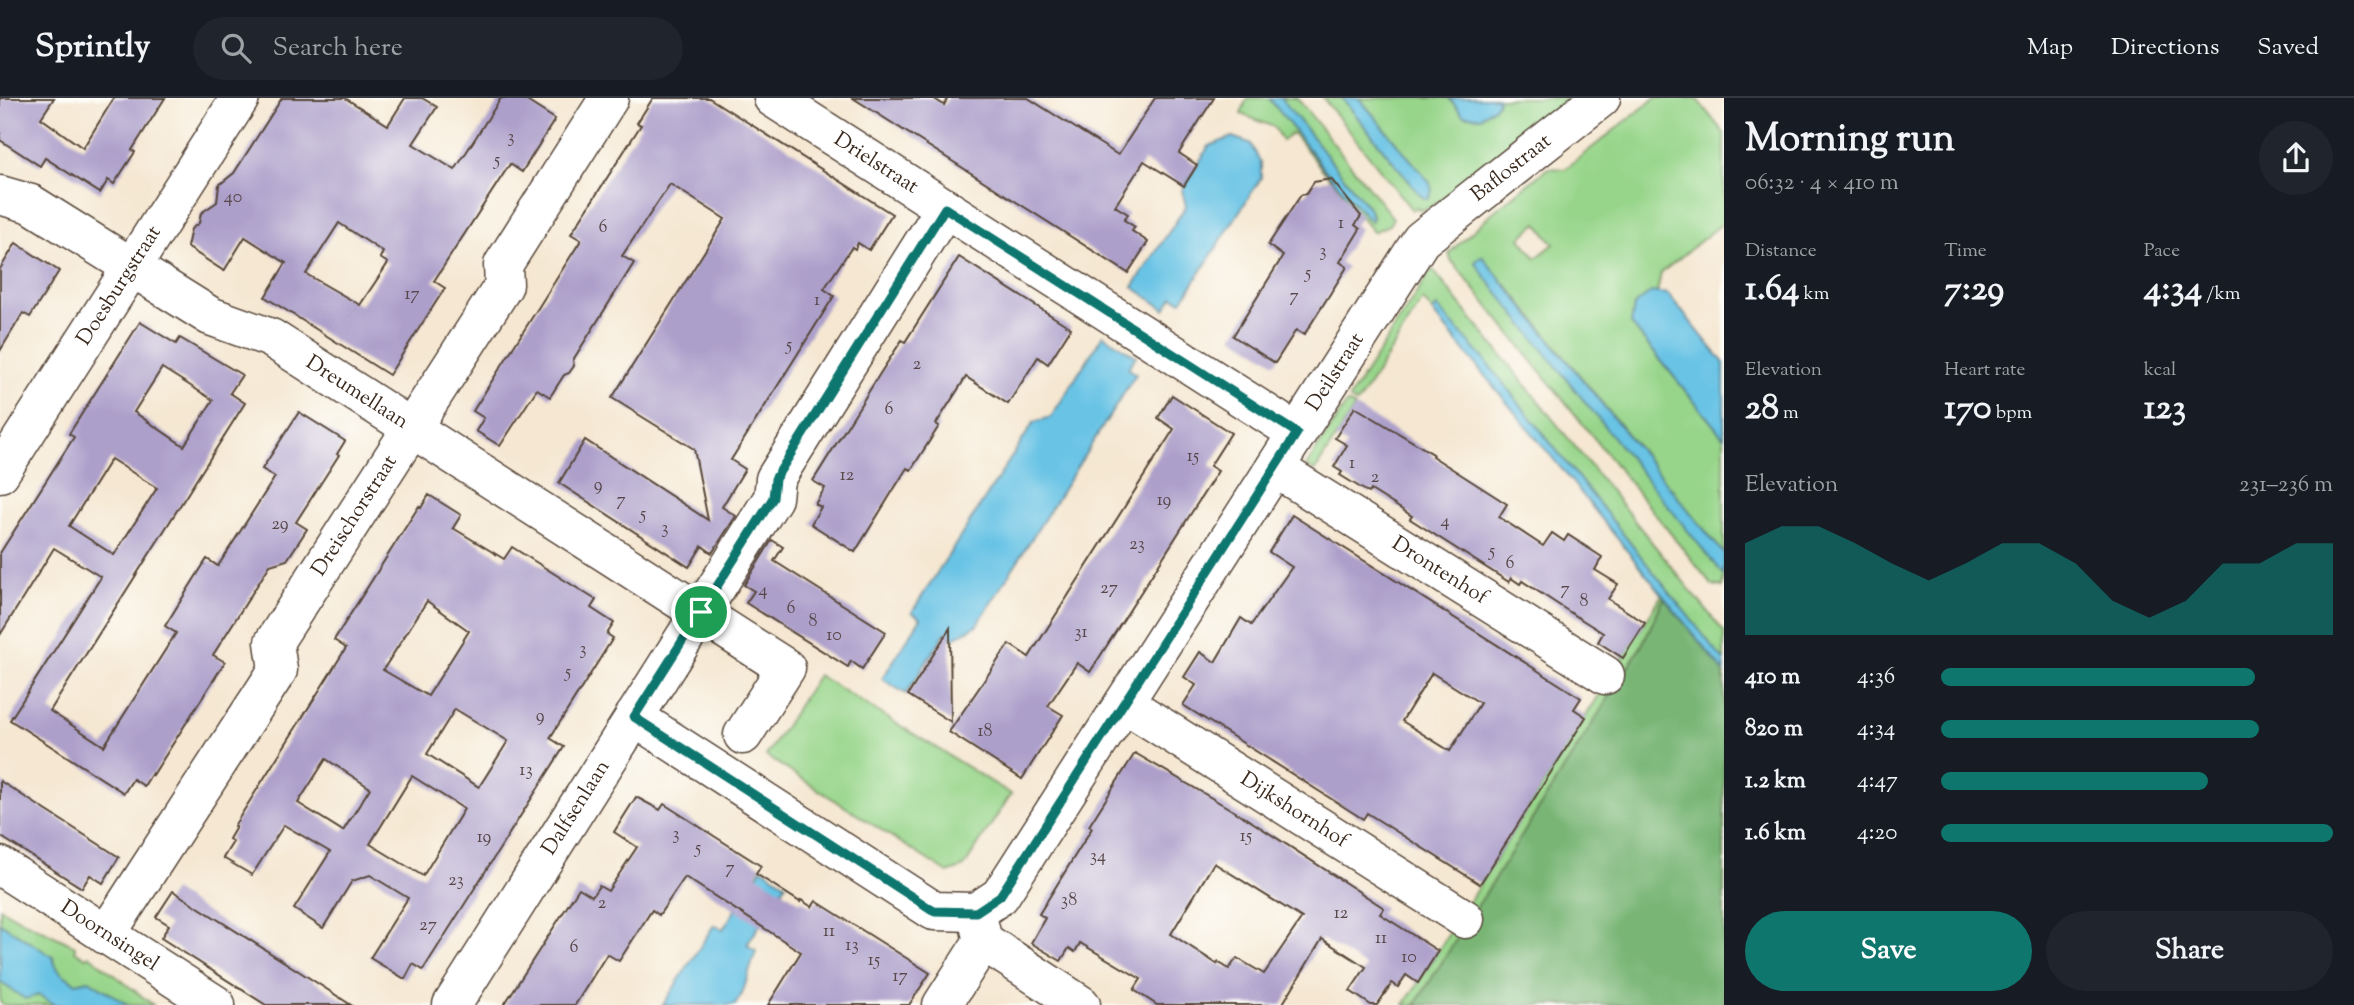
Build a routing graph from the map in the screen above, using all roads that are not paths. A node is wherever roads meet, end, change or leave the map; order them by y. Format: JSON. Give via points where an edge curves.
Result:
{"nodes":[{"id":1,"x":240,"y":98,"type":"edge"},
{"id":2,"x":609,"y":98,"type":"edge"},
{"id":3,"x":773,"y":98,"type":"edge"},
{"id":4,"x":1601,"y":98,"type":"edge"},
{"id":5,"x":818,"y":110,"type":"edge"},
{"id":6,"x":0,"y":195,"type":"edge"},
{"id":7,"x":945,"y":208,"type":"junction"},
{"id":8,"x":1421,"y":240,"type":"joint"},
{"id":9,"x":133,"y":268,"type":"junction"},
{"id":10,"x":412,"y":428,"type":"junction"},
{"id":11,"x":1297,"y":433,"type":"junction"},
{"id":12,"x":1275,"y":468,"type":"junction"},
{"id":13,"x":0,"y":472,"type":"edge"},
{"id":14,"x":701,"y":612,"type":"junction"},
{"id":15,"x":1605,"y":675,"type":"dead end"},
{"id":16,"x":1124,"y":703,"type":"junction"},
{"id":17,"x":634,"y":717,"type":"junction"},
{"id":18,"x":743,"y":735,"type":"dead end"},
{"id":19,"x":0,"y":866,"type":"edge"},
{"id":20,"x":986,"y":916,"type":"junction"},
{"id":21,"x":1465,"y":919,"type":"dead end"},
{"id":22,"x":106,"y":935,"type":"junction"},
{"id":23,"x":216,"y":1005,"type":"edge"},
{"id":24,"x":452,"y":1005,"type":"edge"},
{"id":25,"x":942,"y":1005,"type":"edge"},
{"id":26,"x":1081,"y":1005,"type":"edge"}],
"edges":[{"from":1,"to":9,"type":"street","name":"Doesburgstraat"},
{"from":2,"to":10,"type":"street","name":"Dreischorstraat","via":[[503,265],[504,285]]},
{"from":3,"to":5,"type":"street","name":"Drielstraat"},
{"from":4,"to":8,"type":"street","name":"Baflostraat"},
{"from":5,"to":7,"type":"street","name":"Drielstraat"},
{"from":6,"to":9,"type":"street","name":"Dreumellaan","via":[[31,204]]},
{"from":7,"to":11,"type":"street","name":"Drielstraat"},
{"from":7,"to":14,"type":"street","name":"Dalfsenlaan","via":[[775,479],[773,498]]},
{"from":8,"to":11,"type":"street","name":"Deilstraat"},
{"from":9,"to":10,"type":"street","name":"Dreumellaan","via":[[210,316],[271,338]]},
{"from":9,"to":13,"type":"street","name":"Doesburgstraat"},
{"from":10,"to":14,"type":"street","name":"Dreumellaan"},
{"from":10,"to":22,"type":"street","name":"Dreischorstraat","via":[[274,642],[278,670]]},
{"from":11,"to":12,"type":"street","name":"Deilstraat"},
{"from":12,"to":15,"type":"street","name":"Drontenhof"},
{"from":12,"to":16,"type":"street","name":"Deilstraat"},
{"from":14,"to":17,"type":"street","name":"Dalfsenlaan"},
{"from":14,"to":18,"type":"street","name":"Dreumellaan","via":[[786,668]]},
{"from":16,"to":20,"type":"street","name":"Deilstraat"},
{"from":16,"to":21,"type":"street","name":"Dijkshornhof"},
{"from":17,"to":20,"type":"street","via":[[934,911]]},
{"from":17,"to":24,"type":"street","name":"Dalfsenlaan"},
{"from":19,"to":22,"type":"street","name":"Doornsingel"},
{"from":20,"to":25,"type":"street","name":"Deilstraat"},
{"from":20,"to":26,"type":"street"},
{"from":22,"to":23,"type":"street","name":"Doornsingel"}]}
